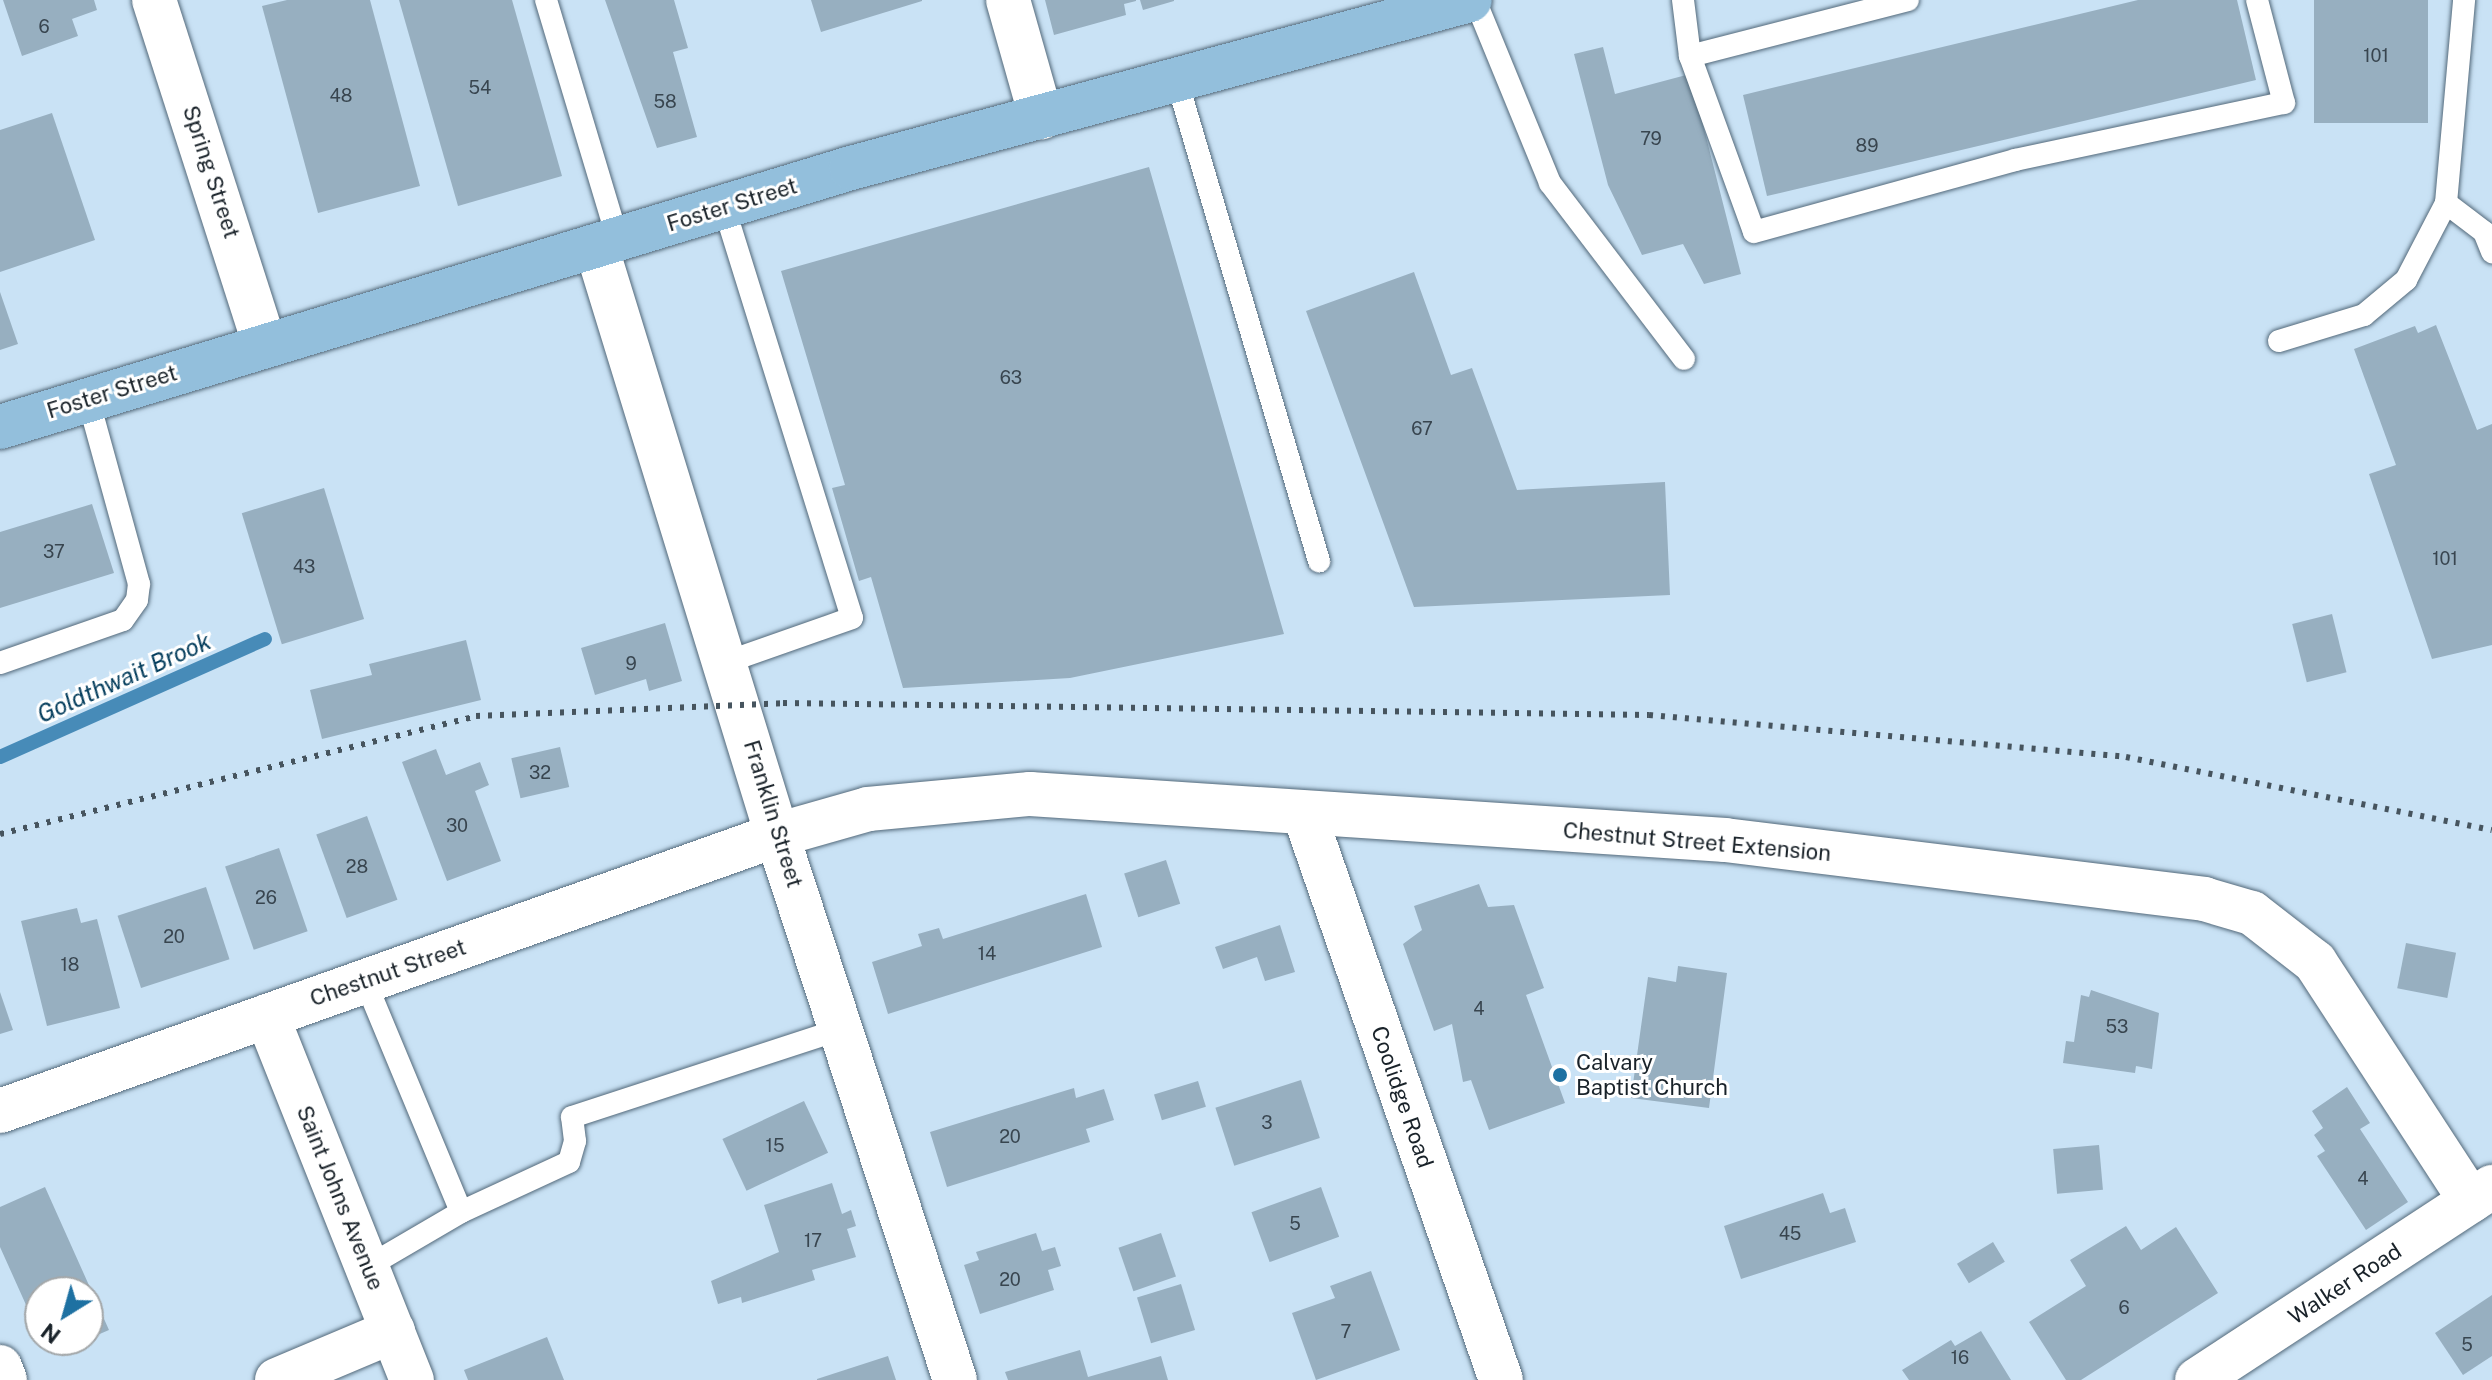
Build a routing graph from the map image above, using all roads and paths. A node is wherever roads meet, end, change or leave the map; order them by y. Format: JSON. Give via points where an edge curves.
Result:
{"nodes":[{"id":1,"x":154,"y":0,"type":"edge"},
{"id":2,"x":546,"y":0,"type":"edge"},
{"id":3,"x":1008,"y":0,"type":"edge"},
{"id":4,"x":1472,"y":0,"type":"edge"},
{"id":5,"x":1683,"y":0,"type":"edge"},
{"id":6,"x":1908,"y":0,"type":"edge"},
{"id":7,"x":2257,"y":0,"type":"edge"},
{"id":8,"x":2464,"y":0,"type":"edge"},
{"id":9,"x":1690,"y":56,"type":"junction"},
{"id":10,"x":1177,"y":81,"type":"junction"},
{"id":11,"x":1041,"y":117,"type":"junction"},
{"id":12,"x":2446,"y":203,"type":"junction"},
{"id":13,"x":724,"y":207,"type":"junction"},
{"id":14,"x":607,"y":243,"type":"junction"},
{"id":15,"x":2492,"y":252,"type":"edge"},
{"id":16,"x":2279,"y":341,"type":"dead end"},
{"id":17,"x":265,"y":345,"type":"junction"},
{"id":18,"x":1684,"y":359,"type":"dead end"},
{"id":19,"x":88,"y":399,"type":"junction"},
{"id":20,"x":0,"y":427,"type":"edge"},
{"id":21,"x":1319,"y":561,"type":"dead end"},
{"id":22,"x":727,"y":662,"type":"junction"},
{"id":23,"x":0,"y":663,"type":"edge"},
{"id":24,"x":1304,"y":813,"type":"junction"},
{"id":25,"x":777,"y":835,"type":"junction"},
{"id":26,"x":365,"y":981,"type":"junction"},
{"id":27,"x":267,"y":1016,"type":"junction"},
{"id":28,"x":842,"y":1029,"type":"junction"},
{"id":29,"x":0,"y":1111,"type":"edge"},
{"id":30,"x":2482,"y":1194,"type":"edge"},
{"id":31,"x":461,"y":1212,"type":"junction"},
{"id":32,"x":367,"y":1267,"type":"junction"},
{"id":33,"x":393,"y":1331,"type":"junction"},
{"id":34,"x":0,"y":1367,"type":"edge"},
{"id":35,"x":5,"y":1380,"type":"edge"},
{"id":36,"x":277,"y":1380,"type":"edge"},
{"id":37,"x":412,"y":1380,"type":"edge"},
{"id":38,"x":955,"y":1380,"type":"edge"},
{"id":39,"x":1501,"y":1380,"type":"edge"},
{"id":40,"x":2197,"y":1380,"type":"edge"}],
"edges":[{"from":1,"to":17,"type":"street","name":"Spring Street"},
{"from":2,"to":14,"type":"lane"},
{"from":3,"to":11,"type":"street"},
{"from":4,"to":10,"type":"main road","name":"Foster Street"},
{"from":4,"to":18,"type":"lane","via":[[1550,183]]},
{"from":5,"to":9,"type":"lane"},
{"from":6,"to":9,"type":"lane"},
{"from":7,"to":9,"type":"lane","via":[[2284,103],[2015,160],[1754,232]]},
{"from":8,"to":12,"type":"lane"},
{"from":10,"to":11,"type":"main road","name":"Foster Street"},
{"from":10,"to":21,"type":"lane"},
{"from":11,"to":13,"type":"main road","name":"Foster Street"},
{"from":12,"to":15,"type":"lane","via":[[2484,232]]},
{"from":12,"to":16,"type":"lane","via":[[2406,280],[2375,306]]},
{"from":13,"to":14,"type":"main road","name":"Foster Street"},
{"from":13,"to":22,"type":"lane","via":[[852,618]]},
{"from":14,"to":17,"type":"main road","name":"Foster Street"},
{"from":14,"to":22,"type":"street","name":"Franklin Street"},
{"from":17,"to":19,"type":"main road","name":"Foster Street"},
{"from":19,"to":20,"type":"main road","name":"Foster Street"},
{"from":19,"to":23,"type":"lane","via":[[139,584],[137,600],[123,620]]},
{"from":22,"to":25,"type":"street","name":"Franklin Street"},
{"from":24,"to":25,"type":"street","name":"Chestnut Street Extension","via":[[1030,794],[868,809]]},
{"from":24,"to":30,"type":"street","name":"Chestnut Street Extension","via":[[1725,840],[2119,885],[2252,913],[2285,934],[2331,983]]},
{"from":24,"to":39,"type":"street","name":"Coolidge Road"},
{"from":25,"to":26,"type":"street","name":"Chestnut Street"},
{"from":25,"to":28,"type":"street","name":"Franklin Street"},
{"from":26,"to":27,"type":"street","name":"Chestnut Street"},
{"from":26,"to":31,"type":"lane"},
{"from":27,"to":29,"type":"street","name":"Chestnut Street"},
{"from":27,"to":32,"type":"street","name":"Saint Johns Avenue"},
{"from":28,"to":31,"type":"lane","via":[[572,1117],[575,1141],[569,1162]]},
{"from":28,"to":38,"type":"street","name":"Franklin Street"},
{"from":30,"to":40,"type":"street","name":"Walker Road"},
{"from":31,"to":32,"type":"lane"},
{"from":32,"to":33,"type":"street","name":"Saint Johns Avenue"},
{"from":33,"to":36,"type":"street"},
{"from":33,"to":37,"type":"street","name":"Saint Johns Avenue"},
{"from":34,"to":35,"type":"street"}]}
